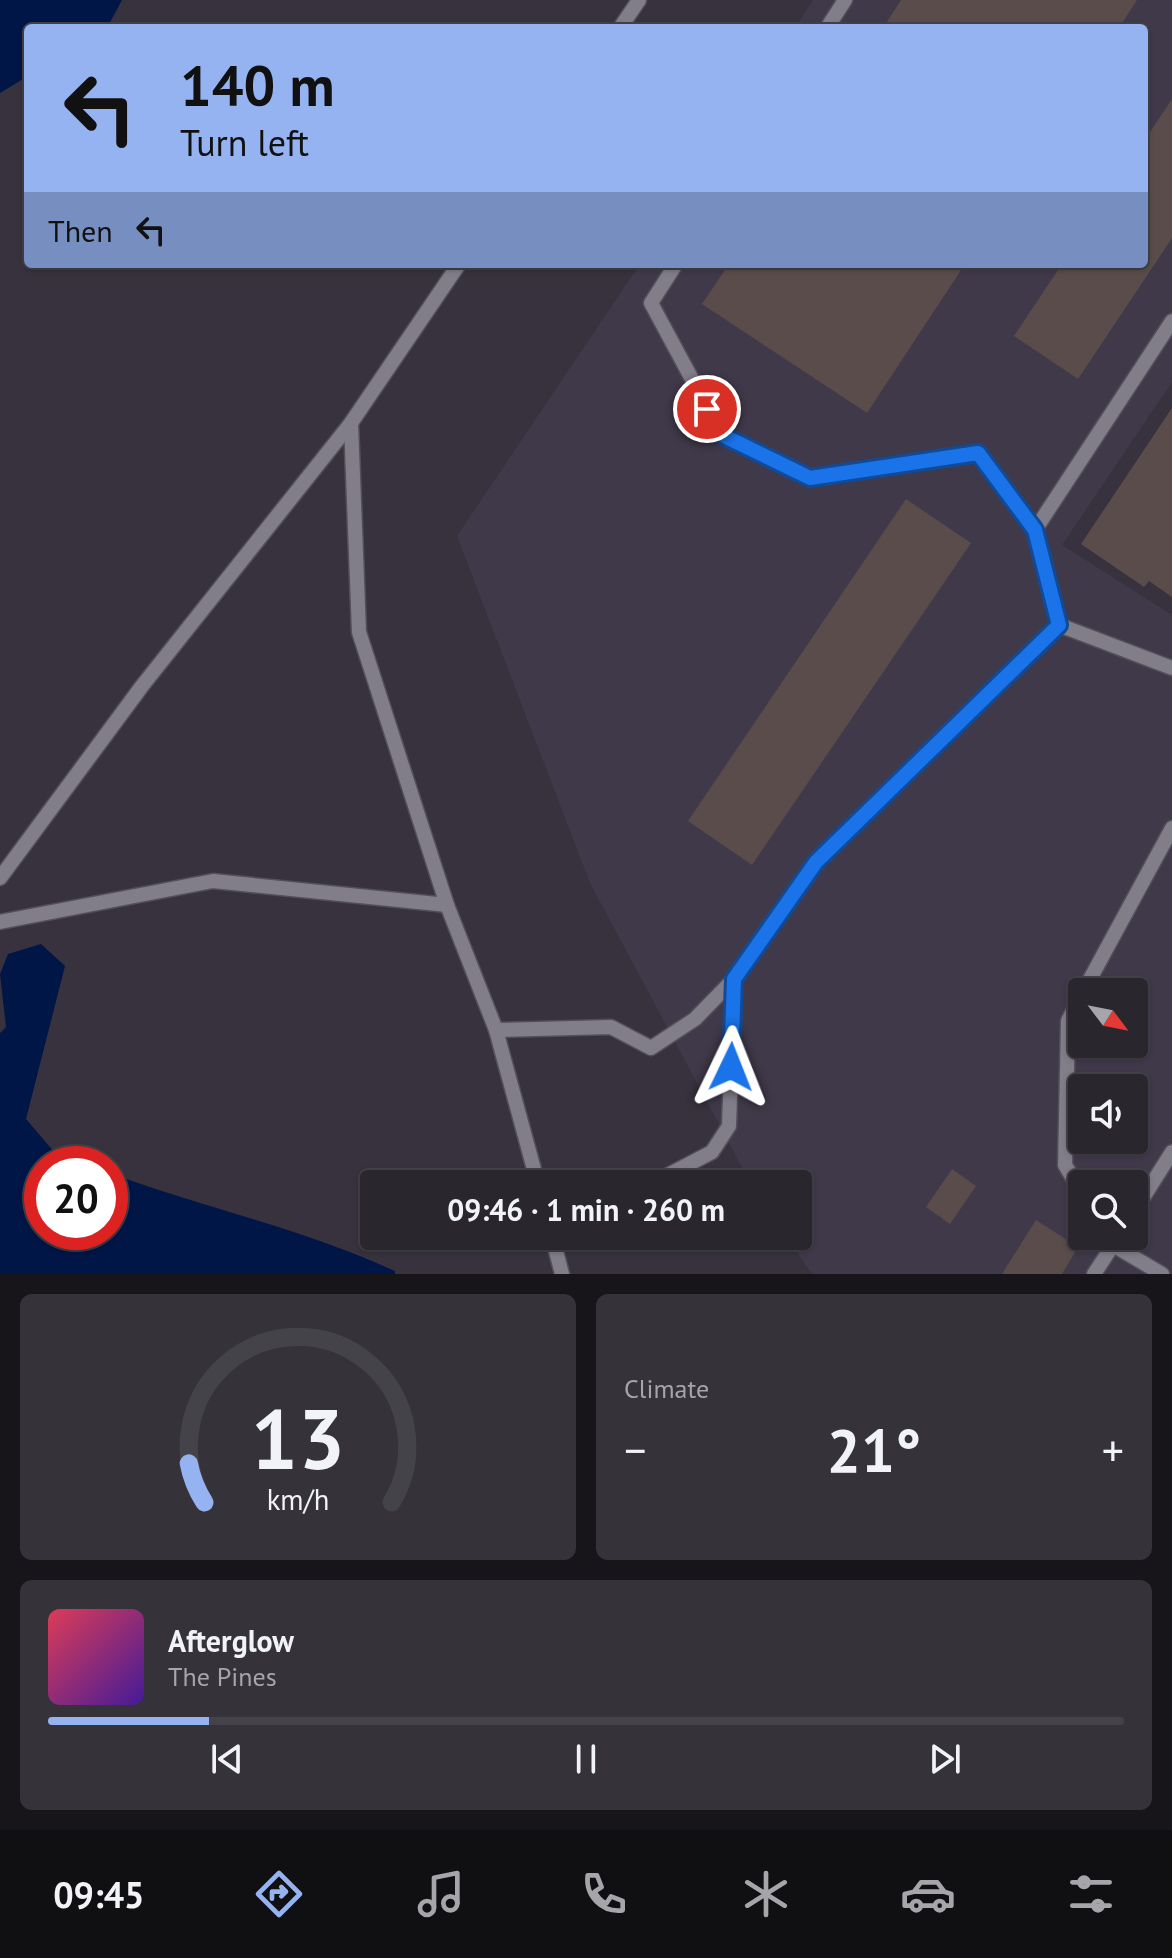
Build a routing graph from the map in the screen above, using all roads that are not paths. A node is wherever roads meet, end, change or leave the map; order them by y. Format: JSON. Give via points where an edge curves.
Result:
{"nodes":[{"id":1,"x":639,"y":0,"type":"edge"},
{"id":2,"x":845,"y":0,"type":"edge"},
{"id":3,"x":623,"y":24,"type":"edge"},
{"id":4,"x":830,"y":24,"type":"edge"},
{"id":5,"x":456,"y":268,"type":"edge"},
{"id":6,"x":673,"y":268,"type":"edge"},
{"id":7,"x":1172,"y":321,"type":"edge"},
{"id":8,"x":351,"y":423,"type":"junction"},
{"id":9,"x":1035,"y":530,"type":"junction"},
{"id":10,"x":1059,"y":625,"type":"junction"},
{"id":11,"x":1172,"y":668,"type":"edge"},
{"id":12,"x":1172,"y":828,"type":"edge"},
{"id":13,"x":0,"y":878,"type":"edge"},
{"id":14,"x":447,"y":905,"type":"junction"},
{"id":15,"x":0,"y":922,"type":"edge"},
{"id":16,"x":1091,"y":978,"type":"edge"},
{"id":17,"x":734,"y":979,"type":"junction"},
{"id":18,"x":1068,"y":1021,"type":"edge"},
{"id":19,"x":496,"y":1030,"type":"junction"},
{"id":20,"x":1172,"y":1152,"type":"edge"},
{"id":21,"x":534,"y":1170,"type":"edge"},
{"id":22,"x":678,"y":1170,"type":"edge"},
{"id":23,"x":1068,"y":1170,"type":"edge"},
{"id":24,"x":1148,"y":1190,"type":"edge"},
{"id":25,"x":556,"y":1250,"type":"edge"},
{"id":26,"x":1107,"y":1250,"type":"edge"},
{"id":27,"x":1128,"y":1250,"type":"edge"},
{"id":28,"x":562,"y":1274,"type":"edge"},
{"id":29,"x":1094,"y":1274,"type":"edge"},
{"id":30,"x":1162,"y":1274,"type":"edge"}],
"edges":[{"from":1,"to":3,"type":"lane"},
{"from":2,"to":4,"type":"lane"},
{"from":5,"to":8,"type":"lane"},
{"from":6,"to":9,"type":"lane","via":[[651,303],[722,435],[810,478],[978,453]]},
{"from":7,"to":9,"type":"lane"},
{"from":8,"to":13,"type":"lane","via":[[142,686]]},
{"from":8,"to":14,"type":"lane","via":[[359,632]]},
{"from":9,"to":10,"type":"lane"},
{"from":10,"to":11,"type":"lane"},
{"from":10,"to":17,"type":"lane","via":[[816,862]]},
{"from":12,"to":16,"type":"lane"},
{"from":14,"to":15,"type":"lane","via":[[213,881]]},
{"from":14,"to":19,"type":"lane"},
{"from":17,"to":19,"type":"lane","via":[[695,1019],[651,1048],[611,1027]]},
{"from":17,"to":22,"type":"lane","via":[[729,1126],[712,1152]]},
{"from":18,"to":23,"type":"lane"},
{"from":19,"to":21,"type":"lane"},
{"from":20,"to":24,"type":"lane"},
{"from":25,"to":28,"type":"lane"},
{"from":26,"to":29,"type":"lane"},
{"from":27,"to":30,"type":"lane"}]}
